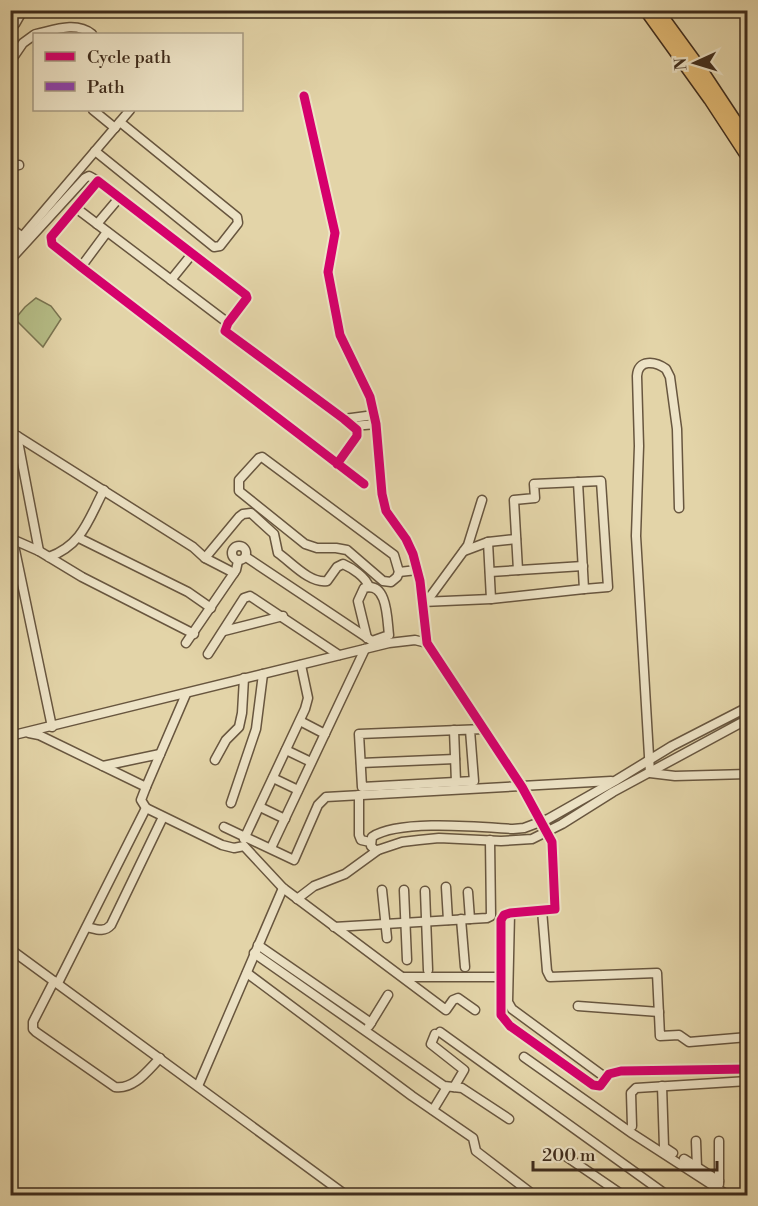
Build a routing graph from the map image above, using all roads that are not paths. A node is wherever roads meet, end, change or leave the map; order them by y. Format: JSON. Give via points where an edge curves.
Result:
{"nodes":[{"id":1,"x":23,"y":10,"type":"edge"},
{"id":2,"x":646,"y":10,"type":"edge"},
{"id":3,"x":657,"y":10,"type":"edge"},
{"id":4,"x":11,"y":27,"type":"edge"},
{"id":5,"x":44,"y":33,"type":"edge"},
{"id":6,"x":90,"y":33,"type":"edge"},
{"id":7,"x":33,"y":36,"type":"edge"},
{"id":8,"x":10,"y":62,"type":"edge"},
{"id":9,"x":304,"y":96,"type":"dead end"},
{"id":10,"x":95,"y":111,"type":"edge"},
{"id":11,"x":129,"y":111,"type":"edge"},
{"id":12,"x":117,"y":125,"type":"junction"},
{"id":13,"x":747,"y":141,"type":"edge"},
{"id":14,"x":95,"y":151,"type":"junction"},
{"id":15,"x":747,"y":157,"type":"edge"},
{"id":16,"x":98,"y":181,"type":"junction"},
{"id":17,"x":119,"y":198,"type":"junction"},
{"id":18,"x":76,"y":208,"type":"junction"},
{"id":19,"x":97,"y":224,"type":"junction"},
{"id":20,"x":10,"y":228,"type":"edge"},
{"id":21,"x":107,"y":232,"type":"junction"},
{"id":22,"x":22,"y":237,"type":"junction"},
{"id":23,"x":10,"y":251,"type":"edge"},
{"id":24,"x":192,"y":254,"type":"junction"},
{"id":25,"x":10,"y":260,"type":"edge"},
{"id":26,"x":81,"y":267,"type":"junction"},
{"id":27,"x":171,"y":280,"type":"junction"},
{"id":28,"x":228,"y":323,"type":"junction"},
{"id":29,"x":344,"y":418,"type":"junction"},
{"id":30,"x":375,"y":420,"type":"junction"},
{"id":31,"x":353,"y":426,"type":"junction"},
{"id":32,"x":14,"y":435,"type":"edge"},
{"id":33,"x":337,"y":464,"type":"junction"},
{"id":34,"x":578,"y":483,"type":"junction"},
{"id":35,"x":364,"y":484,"type":"dead end"},
{"id":36,"x":104,"y":490,"type":"junction"},
{"id":37,"x":482,"y":500,"type":"dead end"},
{"id":38,"x":679,"y":508,"type":"dead end"},
{"id":39,"x":10,"y":526,"type":"edge"},
{"id":40,"x":79,"y":538,"type":"junction"},
{"id":41,"x":516,"y":539,"type":"junction"},
{"id":42,"x":14,"y":540,"type":"junction"},
{"id":43,"x":488,"y":542,"type":"junction"},
{"id":44,"x":39,"y":551,"type":"junction"},
{"id":45,"x":464,"y":551,"type":"junction"},
{"id":46,"x":49,"y":557,"type":"junction"},
{"id":47,"x":205,"y":558,"type":"junction"},
{"id":48,"x":416,"y":566,"type":"junction"},
{"id":49,"x":583,"y":566,"type":"junction"},
{"id":50,"x":398,"y":568,"type":"junction"},
{"id":51,"x":518,"y":570,"type":"junction"},
{"id":52,"x":490,"y":572,"type":"junction"},
{"id":53,"x":234,"y":573,"type":"junction"},
{"id":54,"x":369,"y":587,"type":"junction"},
{"id":55,"x":584,"y":589,"type":"junction"},
{"id":56,"x":491,"y":599,"type":"junction"},
{"id":57,"x":424,"y":602,"type":"junction"},
{"id":58,"x":211,"y":608,"type":"junction"},
{"id":59,"x":283,"y":616,"type":"junction"},
{"id":60,"x":224,"y":631,"type":"junction"},
{"id":61,"x":194,"y":634,"type":"junction"},
{"id":62,"x":373,"y":641,"type":"junction"},
{"id":63,"x":186,"y":643,"type":"dead end"},
{"id":64,"x":427,"y":643,"type":"junction"},
{"id":65,"x":365,"y":649,"type":"junction"},
{"id":66,"x":208,"y":654,"type":"dead end"},
{"id":67,"x":339,"y":655,"type":"junction"},
{"id":68,"x":301,"y":665,"type":"junction"},
{"id":69,"x":262,"y":674,"type":"junction"},
{"id":70,"x":244,"y":678,"type":"junction"},
{"id":71,"x":186,"y":694,"type":"junction"},
{"id":72,"x":747,"y":707,"type":"edge"},
{"id":73,"x":242,"y":713,"type":"junction"},
{"id":74,"x":259,"y":717,"type":"junction"},
{"id":75,"x":747,"y":719,"type":"edge"},
{"id":76,"x":300,"y":722,"type":"junction"},
{"id":77,"x":52,"y":727,"type":"junction"},
{"id":78,"x":484,"y":729,"type":"junction"},
{"id":79,"x":454,"y":730,"type":"junction"},
{"id":80,"x":470,"y":730,"type":"junction"},
{"id":81,"x":29,"y":733,"type":"junction"},
{"id":82,"x":325,"y":734,"type":"junction"},
{"id":83,"x":10,"y":736,"type":"edge"},
{"id":84,"x":286,"y":750,"type":"junction"},
{"id":85,"x":160,"y":754,"type":"junction"},
{"id":86,"x":455,"y":759,"type":"junction"},
{"id":87,"x":215,"y":760,"type":"dead end"},
{"id":88,"x":648,"y":760,"type":"junction"},
{"id":89,"x":311,"y":762,"type":"junction"},
{"id":90,"x":361,"y":764,"type":"junction"},
{"id":91,"x":102,"y":766,"type":"junction"},
{"id":92,"x":650,"y":772,"type":"junction"},
{"id":93,"x":747,"y":774,"type":"edge"},
{"id":94,"x":273,"y":778,"type":"junction"},
{"id":95,"x":615,"y":781,"type":"junction"},
{"id":96,"x":456,"y":782,"type":"junction"},
{"id":97,"x":624,"y":786,"type":"junction"},
{"id":98,"x":146,"y":787,"type":"junction"},
{"id":99,"x":522,"y":787,"type":"junction"},
{"id":100,"x":298,"y":790,"type":"junction"},
{"id":101,"x":359,"y":795,"type":"junction"},
{"id":102,"x":231,"y":803,"type":"dead end"},
{"id":103,"x":260,"y":807,"type":"junction"},
{"id":104,"x":146,"y":808,"type":"junction"},
{"id":105,"x":163,"y":817,"type":"junction"},
{"id":106,"x":285,"y":819,"type":"junction"},
{"id":107,"x":541,"y":821,"type":"junction"},
{"id":108,"x":224,"y":827,"type":"dead end"},
{"id":109,"x":547,"y":832,"type":"junction"},
{"id":110,"x":246,"y":836,"type":"junction"},
{"id":111,"x":490,"y":840,"type":"junction"},
{"id":112,"x":370,"y":842,"type":"junction"},
{"id":113,"x":240,"y":847,"type":"junction"},
{"id":114,"x":271,"y":848,"type":"junction"},
{"id":115,"x":378,"y":850,"type":"junction"},
{"id":116,"x":446,"y":887,"type":"dead end"},
{"id":117,"x":283,"y":888,"type":"junction"},
{"id":118,"x":382,"y":890,"type":"dead end"},
{"id":119,"x":404,"y":890,"type":"dead end"},
{"id":120,"x":425,"y":891,"type":"dead end"},
{"id":121,"x":468,"y":892,"type":"dead end"},
{"id":122,"x":297,"y":899,"type":"junction"},
{"id":123,"x":542,"y":910,"type":"junction"},
{"id":124,"x":510,"y":913,"type":"junction"},
{"id":125,"x":465,"y":919,"type":"junction"},
{"id":126,"x":448,"y":920,"type":"junction"},
{"id":127,"x":427,"y":921,"type":"junction"},
{"id":128,"x":406,"y":922,"type":"junction"},
{"id":129,"x":385,"y":924,"type":"junction"},
{"id":130,"x":87,"y":927,"type":"junction"},
{"id":131,"x":334,"y":927,"type":"junction"},
{"id":132,"x":387,"y":938,"type":"dead end"},
{"id":133,"x":10,"y":949,"type":"edge"},
{"id":134,"x":256,"y":949,"type":"junction"},
{"id":135,"x":407,"y":960,"type":"dead end"},
{"id":136,"x":465,"y":967,"type":"dead end"},
{"id":137,"x":428,"y":970,"type":"dead end"},
{"id":138,"x":246,"y":973,"type":"junction"},
{"id":139,"x":404,"y":977,"type":"junction"},
{"id":140,"x":500,"y":977,"type":"junction"},
{"id":141,"x":56,"y":982,"type":"junction"},
{"id":142,"x":388,"y":995,"type":"dead end"},
{"id":143,"x":578,"y":1006,"type":"dead end"},
{"id":144,"x":475,"y":1010,"type":"dead end"},
{"id":145,"x":659,"y":1012,"type":"junction"},
{"id":146,"x":371,"y":1023,"type":"junction"},
{"id":147,"x":366,"y":1031,"type":"junction"},
{"id":148,"x":747,"y":1037,"type":"edge"},
{"id":149,"x":524,"y":1057,"type":"dead end"},
{"id":150,"x":160,"y":1058,"type":"junction"},
{"id":151,"x":747,"y":1069,"type":"edge"},
{"id":152,"x":606,"y":1078,"type":"junction"},
{"id":153,"x":747,"y":1081,"type":"edge"},
{"id":154,"x":198,"y":1086,"type":"junction"},
{"id":155,"x":662,"y":1086,"type":"junction"},
{"id":156,"x":450,"y":1087,"type":"junction"},
{"id":157,"x":433,"y":1110,"type":"junction"},
{"id":158,"x":508,"y":1119,"type":"dead end"},
{"id":159,"x":632,"y":1126,"type":"dead end"},
{"id":160,"x":696,"y":1141,"type":"dead end"},
{"id":161,"x":719,"y":1141,"type":"dead end"},
{"id":162,"x":567,"y":1157,"type":"dead end"},
{"id":163,"x":697,"y":1168,"type":"junction"},
{"id":164,"x":663,"y":1194,"type":"edge"},
{"id":165,"x":347,"y":1196,"type":"edge"},
{"id":166,"x":535,"y":1196,"type":"edge"},
{"id":167,"x":624,"y":1196,"type":"edge"},
{"id":168,"x":729,"y":1196,"type":"edge"}],
"edges":[{"from":1,"to":4,"type":"street"},
{"from":2,"to":15,"type":"highway"},
{"from":3,"to":13,"type":"highway"},
{"from":5,"to":6,"type":"street","via":[[72,27]]},
{"from":7,"to":8,"type":"street"},
{"from":9,"to":30,"type":"street","via":[[334,233],[328,272],[340,335],[370,397]]},
{"from":10,"to":12,"type":"street"},
{"from":11,"to":12,"type":"street"},
{"from":12,"to":14,"type":"street"},
{"from":12,"to":14,"type":"street","via":[[237,217],[238,223],[220,246],[214,247]]},
{"from":14,"to":22,"type":"street"},
{"from":16,"to":17,"type":"street"},
{"from":16,"to":18,"type":"street"},
{"from":16,"to":25,"type":"street","via":[[85,178]]},
{"from":17,"to":19,"type":"street"},
{"from":17,"to":24,"type":"street"},
{"from":18,"to":19,"type":"street"},
{"from":18,"to":26,"type":"street","via":[[51,241]]},
{"from":19,"to":21,"type":"street"},
{"from":20,"to":22,"type":"street"},
{"from":21,"to":26,"type":"street"},
{"from":21,"to":27,"type":"street"},
{"from":22,"to":23,"type":"street"},
{"from":24,"to":27,"type":"street"},
{"from":24,"to":28,"type":"street","via":[[247,296]]},
{"from":26,"to":33,"type":"street"},
{"from":27,"to":28,"type":"street"},
{"from":28,"to":29,"type":"street","via":[[225,331]]},
{"from":29,"to":30,"type":"street"},
{"from":29,"to":31,"type":"street"},
{"from":30,"to":31,"type":"street"},
{"from":30,"to":48,"type":"street","via":[[386,511],[411,547]]},
{"from":31,"to":33,"type":"street","via":[[357,436]]},
{"from":32,"to":36,"type":"street"},
{"from":32,"to":44,"type":"street"},
{"from":33,"to":35,"type":"street"},
{"from":34,"to":41,"type":"street","via":[[534,484],[535,498],[513,500]]},
{"from":34,"to":49,"type":"street"},
{"from":34,"to":55,"type":"street","via":[[601,481],[608,587]]},
{"from":36,"to":40,"type":"street"},
{"from":36,"to":47,"type":"street"},
{"from":37,"to":45,"type":"street"},
{"from":38,"to":88,"type":"street","via":[[677,429],[670,377],[666,369],[650,362],[641,365],[637,376],[636,519]]},
{"from":39,"to":42,"type":"street"},
{"from":40,"to":46,"type":"street"},
{"from":40,"to":58,"type":"street","via":[[188,592]]},
{"from":41,"to":43,"type":"street"},
{"from":41,"to":51,"type":"street"},
{"from":42,"to":44,"type":"street"},
{"from":42,"to":77,"type":"street"},
{"from":43,"to":45,"type":"street"},
{"from":43,"to":52,"type":"street"},
{"from":44,"to":46,"type":"street"},
{"from":45,"to":57,"type":"street"},
{"from":46,"to":61,"type":"street"},
{"from":47,"to":53,"type":"street"},
{"from":47,"to":54,"type":"street","via":[[239,517],[251,513],[274,534],[278,553],[311,578],[327,581],[343,564],[368,582]]},
{"from":48,"to":50,"type":"street"},
{"from":48,"to":57,"type":"street"},
{"from":49,"to":51,"type":"street"},
{"from":49,"to":55,"type":"street"},
{"from":50,"to":50,"type":"street","via":[[390,551],[265,458],[259,458],[239,480],[240,491],[305,544],[347,550],[383,581],[393,581]]},
{"from":51,"to":52,"type":"street"},
{"from":52,"to":56,"type":"street"},
{"from":53,"to":58,"type":"street"},
{"from":53,"to":62,"type":"street","via":[[242,559]]},
{"from":54,"to":62,"type":"street","via":[[364,588],[358,601]]},
{"from":54,"to":62,"type":"street","via":[[383,596],[389,635]]},
{"from":55,"to":56,"type":"street"},
{"from":56,"to":57,"type":"street"},
{"from":57,"to":64,"type":"street"},
{"from":58,"to":61,"type":"street"},
{"from":59,"to":60,"type":"street"},
{"from":59,"to":60,"type":"street","via":[[247,596]]},
{"from":59,"to":67,"type":"street"},
{"from":60,"to":66,"type":"street"},
{"from":61,"to":63,"type":"street"},
{"from":62,"to":64,"type":"street"},
{"from":62,"to":65,"type":"street"},
{"from":64,"to":78,"type":"street"},
{"from":65,"to":67,"type":"street"},
{"from":65,"to":82,"type":"street"},
{"from":67,"to":68,"type":"street"},
{"from":68,"to":69,"type":"street"},
{"from":68,"to":76,"type":"street","via":[[308,698]]},
{"from":69,"to":70,"type":"street"},
{"from":69,"to":74,"type":"street"},
{"from":70,"to":71,"type":"street"},
{"from":70,"to":73,"type":"street"},
{"from":71,"to":77,"type":"street"},
{"from":71,"to":85,"type":"street"},
{"from":72,"to":88,"type":"street"},
{"from":73,"to":74,"type":"street"},
{"from":73,"to":87,"type":"street","via":[[237,730]]},
{"from":74,"to":102,"type":"street"},
{"from":75,"to":92,"type":"street"},
{"from":76,"to":82,"type":"street"},
{"from":76,"to":84,"type":"street"},
{"from":77,"to":81,"type":"street"},
{"from":78,"to":80,"type":"street"},
{"from":78,"to":99,"type":"street"},
{"from":79,"to":80,"type":"street"},
{"from":79,"to":86,"type":"street"},
{"from":79,"to":90,"type":"street","via":[[359,734]]},
{"from":80,"to":96,"type":"street","via":[[474,781]]},
{"from":81,"to":83,"type":"street"},
{"from":81,"to":91,"type":"street"},
{"from":82,"to":89,"type":"street"},
{"from":84,"to":89,"type":"street"},
{"from":84,"to":94,"type":"street"},
{"from":85,"to":91,"type":"street"},
{"from":85,"to":98,"type":"street"},
{"from":86,"to":90,"type":"street"},
{"from":86,"to":96,"type":"street"},
{"from":88,"to":92,"type":"street"},
{"from":88,"to":95,"type":"street"},
{"from":89,"to":100,"type":"street"},
{"from":90,"to":96,"type":"street","via":[[362,787]]},
{"from":91,"to":98,"type":"street"},
{"from":92,"to":93,"type":"street","via":[[675,776]]},
{"from":92,"to":97,"type":"street"},
{"from":94,"to":100,"type":"street"},
{"from":94,"to":103,"type":"street"},
{"from":95,"to":97,"type":"street"},
{"from":95,"to":99,"type":"street"},
{"from":95,"to":107,"type":"street"},
{"from":97,"to":109,"type":"street"},
{"from":98,"to":104,"type":"street","via":[[141,800]]},
{"from":99,"to":101,"type":"street"},
{"from":99,"to":107,"type":"street"},
{"from":100,"to":106,"type":"street"},
{"from":101,"to":112,"type":"street","via":[[359,835],[361,840]]},
{"from":101,"to":114,"type":"street","via":[[321,800],[294,860]]},
{"from":103,"to":106,"type":"street"},
{"from":103,"to":110,"type":"street"},
{"from":104,"to":105,"type":"street"},
{"from":104,"to":130,"type":"street"},
{"from":105,"to":113,"type":"street","via":[[222,845]]},
{"from":105,"to":130,"type":"street","via":[[111,925],[105,930]]},
{"from":106,"to":114,"type":"street"},
{"from":107,"to":109,"type":"street"},
{"from":107,"to":112,"type":"street","via":[[513,829],[442,825],[397,829],[377,833]]},
{"from":108,"to":110,"type":"street"},
{"from":109,"to":111,"type":"street","via":[[520,841]]},
{"from":109,"to":123,"type":"street","via":[[552,842],[555,909]]},
{"from":110,"to":113,"type":"street"},
{"from":110,"to":114,"type":"street"},
{"from":111,"to":115,"type":"street","via":[[439,838],[402,842]]},
{"from":111,"to":125,"type":"street","via":[[491,916]]},
{"from":112,"to":115,"type":"street"},
{"from":113,"to":117,"type":"street","via":[[246,848]]},
{"from":115,"to":122,"type":"street","via":[[345,874],[314,886]]},
{"from":116,"to":126,"type":"street"},
{"from":117,"to":122,"type":"street"},
{"from":117,"to":134,"type":"street"},
{"from":118,"to":129,"type":"street"},
{"from":119,"to":128,"type":"street"},
{"from":120,"to":127,"type":"street"},
{"from":121,"to":125,"type":"street"},
{"from":122,"to":131,"type":"street"},
{"from":123,"to":124,"type":"street"},
{"from":123,"to":145,"type":"street","via":[[550,977],[657,974]]},
{"from":124,"to":140,"type":"street","via":[[501,920]]},
{"from":124,"to":152,"type":"street","via":[[508,1002],[512,1009]]},
{"from":125,"to":126,"type":"street"},
{"from":125,"to":136,"type":"street"},
{"from":126,"to":127,"type":"street"},
{"from":127,"to":128,"type":"street"},
{"from":127,"to":137,"type":"street"},
{"from":128,"to":129,"type":"street"},
{"from":128,"to":135,"type":"street"},
{"from":129,"to":131,"type":"street"},
{"from":129,"to":132,"type":"street"},
{"from":130,"to":141,"type":"street"},
{"from":131,"to":139,"type":"street"},
{"from":133,"to":141,"type":"street"},
{"from":134,"to":138,"type":"street"},
{"from":134,"to":146,"type":"street"},
{"from":134,"to":147,"type":"street"},
{"from":138,"to":154,"type":"street"},
{"from":138,"to":157,"type":"street"},
{"from":139,"to":140,"type":"street"},
{"from":139,"to":144,"type":"street","via":[[446,1010],[458,998]]},
{"from":140,"to":152,"type":"street","via":[[501,1015],[510,1026],[594,1085],[600,1086]]},
{"from":141,"to":150,"type":"street"},
{"from":141,"to":150,"type":"street","via":[[33,1022],[36,1032],[115,1087],[124,1088],[137,1081]]},
{"from":142,"to":146,"type":"street"},
{"from":143,"to":145,"type":"street"},
{"from":145,"to":148,"type":"street","via":[[660,1036],[679,1035],[689,1042]]},
{"from":146,"to":147,"type":"street"},
{"from":147,"to":156,"type":"street"},
{"from":149,"to":168,"type":"street"},
{"from":150,"to":154,"type":"street"},
{"from":151,"to":152,"type":"street","via":[[621,1071]]},
{"from":153,"to":155,"type":"street"},
{"from":154,"to":165,"type":"street"},
{"from":155,"to":159,"type":"street","via":[[633,1089]]},
{"from":155,"to":163,"type":"street","via":[[664,1147]]},
{"from":156,"to":157,"type":"street"},
{"from":156,"to":158,"type":"street","via":[[465,1089]]},
{"from":156,"to":164,"type":"street","via":[[464,1070],[431,1044],[437,1033]]},
{"from":157,"to":166,"type":"street","via":[[473,1138],[476,1151]]},
{"from":160,"to":163,"type":"street"},
{"from":161,"to":163,"type":"street","via":[[719,1183]]},
{"from":162,"to":167,"type":"street"}]}
